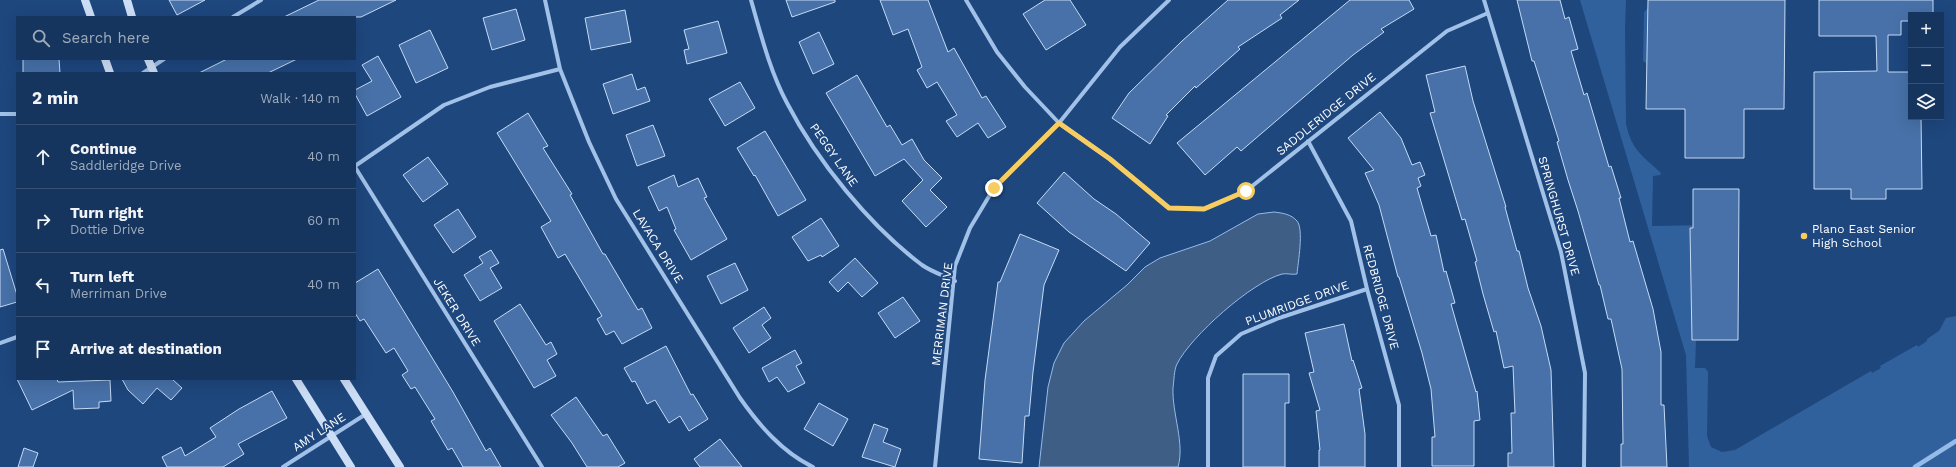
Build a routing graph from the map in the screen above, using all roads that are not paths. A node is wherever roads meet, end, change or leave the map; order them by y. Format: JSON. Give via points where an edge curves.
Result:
{"nodes":[{"id":1,"x":85,"y":0,"type":"edge"},
{"id":2,"x":127,"y":0,"type":"edge"},
{"id":3,"x":261,"y":0,"type":"edge"},
{"id":4,"x":545,"y":0,"type":"edge"},
{"id":5,"x":751,"y":0,"type":"edge"},
{"id":6,"x":966,"y":0,"type":"edge"},
{"id":7,"x":1169,"y":0,"type":"edge"},
{"id":8,"x":1484,"y":0,"type":"edge"},
{"id":9,"x":1488,"y":13,"type":"junction"},
{"id":10,"x":91,"y":16,"type":"edge"},
{"id":11,"x":132,"y":16,"type":"edge"},
{"id":12,"x":235,"y":16,"type":"edge"},
{"id":13,"x":104,"y":60,"type":"edge"},
{"id":14,"x":148,"y":60,"type":"edge"},
{"id":15,"x":163,"y":60,"type":"edge"},
{"id":16,"x":560,"y":68,"type":"junction"},
{"id":17,"x":153,"y":70,"type":"edge"},
{"id":18,"x":110,"y":72,"type":"edge"},
{"id":19,"x":0,"y":114,"type":"edge"},
{"id":20,"x":16,"y":114,"type":"edge"},
{"id":21,"x":1059,"y":123,"type":"junction"},
{"id":22,"x":1308,"y":141,"type":"junction"},
{"id":23,"x":356,"y":165,"type":"edge"},
{"id":24,"x":356,"y":168,"type":"edge"},
{"id":25,"x":955,"y":281,"type":"junction"},
{"id":26,"x":1367,"y":289,"type":"junction"},
{"id":27,"x":16,"y":337,"type":"edge"},
{"id":28,"x":0,"y":343,"type":"edge"},
{"id":29,"x":297,"y":380,"type":"edge"},
{"id":30,"x":345,"y":380,"type":"edge"},
{"id":31,"x":366,"y":414,"type":"junction"},
{"id":32,"x":331,"y":435,"type":"junction"},
{"id":33,"x":283,"y":467,"type":"edge"},
{"id":34,"x":351,"y":467,"type":"edge"},
{"id":35,"x":400,"y":467,"type":"edge"},
{"id":36,"x":542,"y":467,"type":"edge"},
{"id":37,"x":813,"y":467,"type":"edge"},
{"id":38,"x":935,"y":467,"type":"edge"},
{"id":39,"x":1208,"y":467,"type":"edge"},
{"id":40,"x":1399,"y":467,"type":"edge"},
{"id":41,"x":1584,"y":467,"type":"edge"}],
"edges":[{"from":1,"to":10,"type":"main road"},
{"from":2,"to":11,"type":"main road"},
{"from":3,"to":12,"type":"street"},
{"from":4,"to":16,"type":"street","name":"LAVACA DRIVE"},
{"from":5,"to":25,"type":"street","name":"PEGGY LANE","via":[[766,50],[787,103],[812,144],[849,194],[890,238],[924,266]]},
{"from":6,"to":21,"type":"street","via":[[997,52]]},
{"from":7,"to":21,"type":"street","name":"MERRIMAN DRIVE","via":[[1120,48]]},
{"from":8,"to":9,"type":"street","name":"SPRINGHURST DRIVE"},
{"from":9,"to":22,"type":"street","name":"SADDLERIDGE DRIVE","via":[[1446,31]]},
{"from":9,"to":41,"type":"street","name":"SPRINGHURST DRIVE","via":[[1561,252],[1585,373]]},
{"from":13,"to":18,"type":"main road"},
{"from":14,"to":17,"type":"main road"},
{"from":15,"to":17,"type":"street"},
{"from":16,"to":23,"type":"street","via":[[490,87],[444,105]]},
{"from":16,"to":37,"type":"street","name":"LAVACA DRIVE","via":[[589,142],[616,199],[740,398],[757,422],[781,445]]},
{"from":19,"to":20,"type":"street"},
{"from":21,"to":22,"type":"street","name":"SADDLERIDGE DRIVE","via":[[1110,159],[1169,208],[1204,209],[1246,191]]},
{"from":21,"to":25,"type":"street","name":"MERRIMAN DRIVE","via":[[994,188],[970,228],[955,266]]},
{"from":22,"to":26,"type":"street","name":"REDBRIDGE DRIVE","via":[[1351,221]]},
{"from":24,"to":36,"type":"street","name":"JEKER DRIVE"},
{"from":25,"to":38,"type":"street","name":"MERRIMAN DRIVE"},
{"from":26,"to":39,"type":"street","name":"PLUMRIDGE DRIVE","via":[[1279,318],[1241,334],[1216,356],[1208,378]]},
{"from":26,"to":40,"type":"street","name":"REDBRIDGE DRIVE","via":[[1399,405]]},
{"from":27,"to":28,"type":"street"},
{"from":29,"to":32,"type":"main road"},
{"from":30,"to":31,"type":"main road"},
{"from":31,"to":32,"type":"street","name":"AMY LANE"},
{"from":31,"to":35,"type":"main road"},
{"from":32,"to":33,"type":"street","name":"AMY LANE"},
{"from":32,"to":34,"type":"main road"}]}
